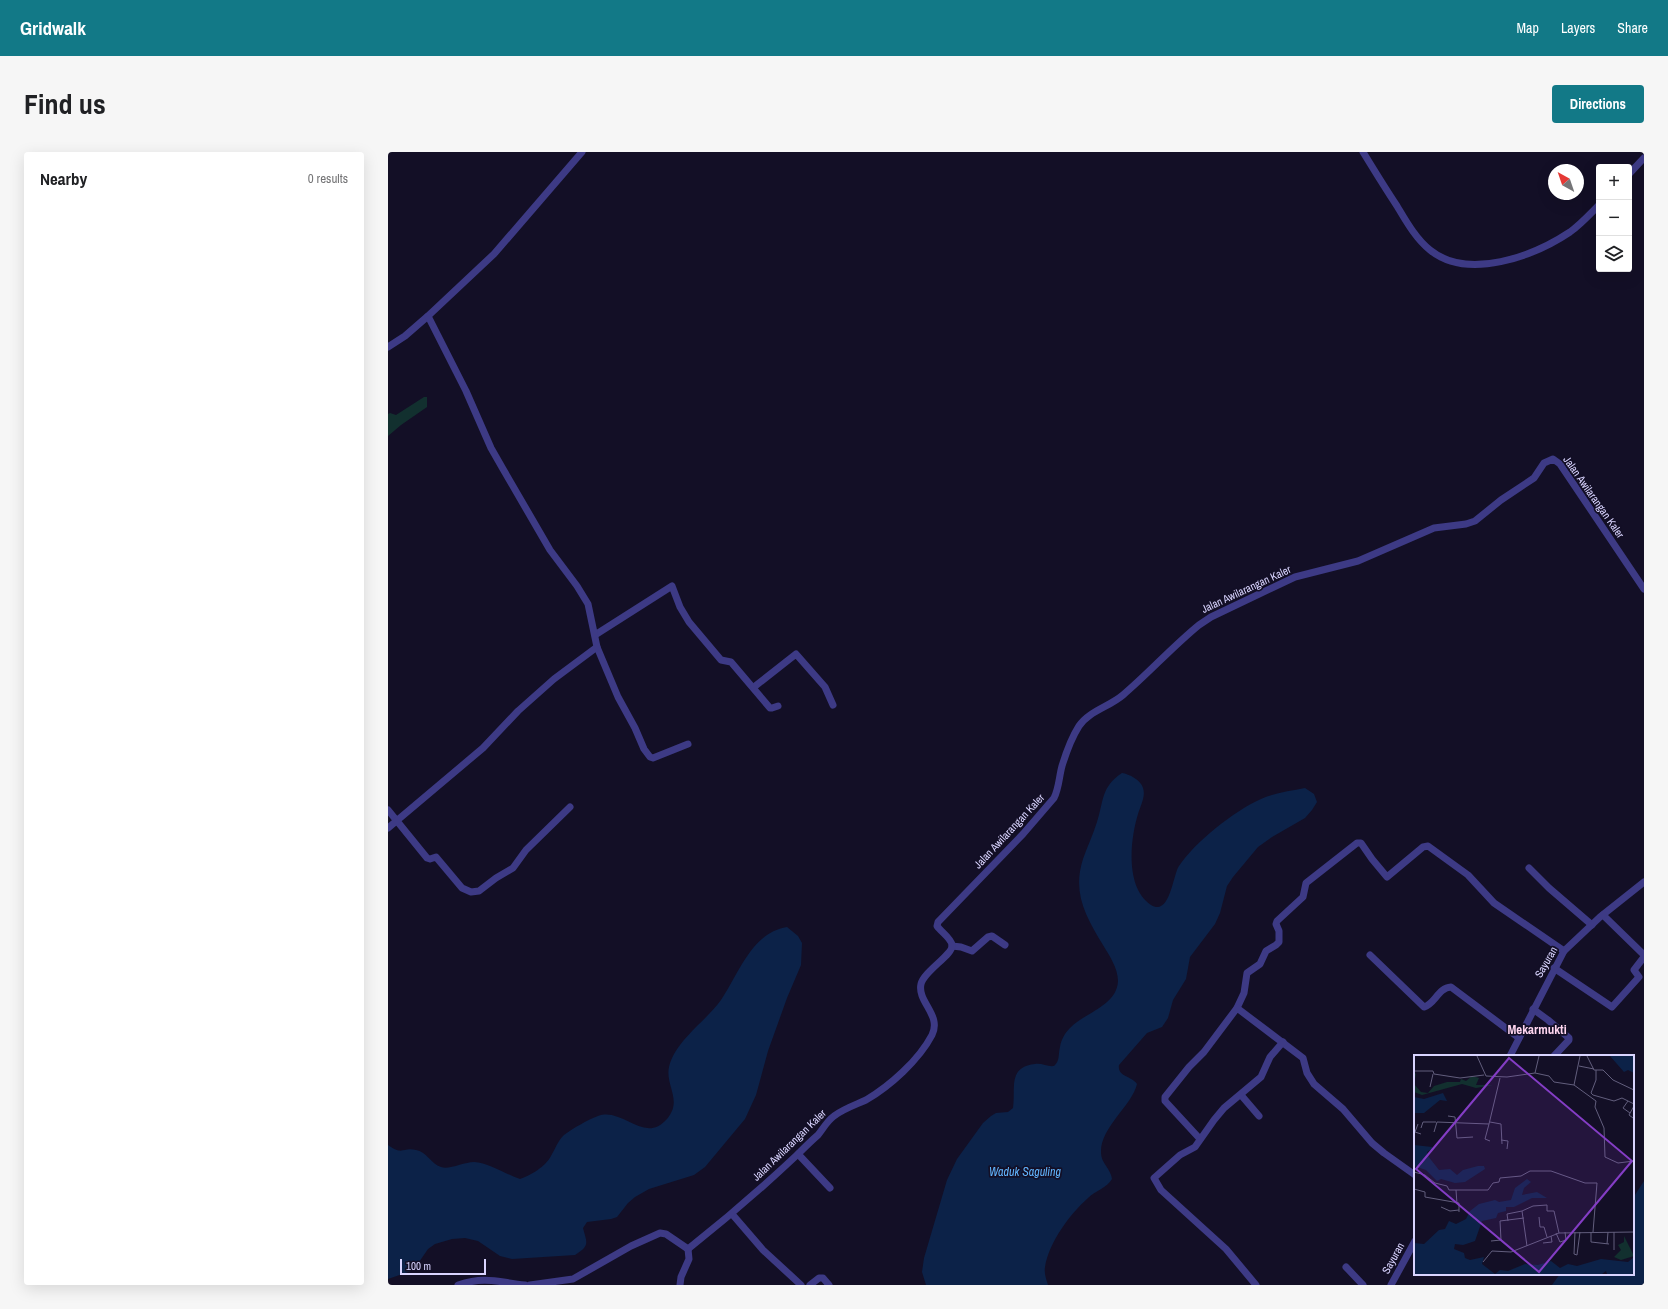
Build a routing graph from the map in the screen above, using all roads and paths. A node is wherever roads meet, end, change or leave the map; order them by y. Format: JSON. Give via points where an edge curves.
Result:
{"nodes":[{"id":1,"x":582,"y":152,"type":"edge"},
{"id":2,"x":1363,"y":152,"type":"edge"},
{"id":3,"x":1644,"y":158,"type":"edge"},
{"id":4,"x":1632,"y":171,"type":"edge"},
{"id":5,"x":1596,"y":208,"type":"edge"},
{"id":6,"x":428,"y":316,"type":"junction"},
{"id":7,"x":388,"y":347,"type":"edge"},
{"id":8,"x":1644,"y":589,"type":"edge"},
{"id":9,"x":596,"y":635,"type":"junction"},
{"id":10,"x":597,"y":647,"type":"junction"},
{"id":11,"x":754,"y":687,"type":"junction"},
{"id":12,"x":833,"y":705,"type":"dead end"},
{"id":13,"x":778,"y":706,"type":"dead end"},
{"id":14,"x":688,"y":744,"type":"dead end"},
{"id":15,"x":570,"y":807,"type":"dead end"},
{"id":16,"x":388,"y":810,"type":"edge"},
{"id":17,"x":397,"y":821,"type":"junction"},
{"id":18,"x":388,"y":828,"type":"edge"},
{"id":19,"x":1529,"y":868,"type":"dead end"},
{"id":20,"x":1644,"y":882,"type":"edge"},
{"id":21,"x":1603,"y":915,"type":"junction"},
{"id":22,"x":1592,"y":925,"type":"junction"},
{"id":23,"x":1005,"y":945,"type":"dead end"},
{"id":24,"x":952,"y":946,"type":"junction"},
{"id":25,"x":1564,"y":951,"type":"junction"},
{"id":26,"x":1370,"y":955,"type":"dead end"},
{"id":27,"x":1644,"y":956,"type":"edge"},
{"id":28,"x":1554,"y":968,"type":"junction"},
{"id":29,"x":1237,"y":1008,"type":"junction"},
{"id":30,"x":1533,"y":1010,"type":"junction"},
{"id":31,"x":1519,"y":1038,"type":"junction"},
{"id":32,"x":1283,"y":1042,"type":"junction"},
{"id":33,"x":1510,"y":1055,"type":"edge"},
{"id":34,"x":1555,"y":1055,"type":"edge"},
{"id":35,"x":1241,"y":1095,"type":"junction"},
{"id":36,"x":1260,"y":1116,"type":"dead end"},
{"id":37,"x":1200,"y":1139,"type":"junction"},
{"id":38,"x":798,"y":1154,"type":"junction"},
{"id":39,"x":1414,"y":1174,"type":"edge"},
{"id":40,"x":830,"y":1188,"type":"dead end"},
{"id":41,"x":732,"y":1214,"type":"junction"},
{"id":42,"x":1414,"y":1243,"type":"edge"},
{"id":43,"x":688,"y":1249,"type":"junction"},
{"id":44,"x":1346,"y":1267,"type":"dead end"},
{"id":45,"x":458,"y":1285,"type":"edge"},
{"id":46,"x":525,"y":1285,"type":"edge"},
{"id":47,"x":530,"y":1285,"type":"edge"},
{"id":48,"x":680,"y":1285,"type":"edge"},
{"id":49,"x":801,"y":1285,"type":"edge"},
{"id":50,"x":810,"y":1285,"type":"edge"},
{"id":51,"x":829,"y":1285,"type":"edge"},
{"id":52,"x":1256,"y":1285,"type":"edge"},
{"id":53,"x":1363,"y":1285,"type":"edge"},
{"id":54,"x":1391,"y":1285,"type":"edge"}],
"edges":[{"from":1,"to":6,"type":"street","via":[[494,254]]},
{"from":2,"to":5,"type":"street","via":[[1418,238],[1436,254],[1459,263],[1490,264],[1536,249],[1569,232]]},
{"from":3,"to":4,"type":"street"},
{"from":6,"to":7,"type":"street"},
{"from":6,"to":9,"type":"street","via":[[503,470],[550,550],[585,599]]},
{"from":8,"to":24,"type":"street","name":"Jalan Awilarangan Kaler","via":[[1560,464],[1553,459],[1544,463],[1534,478],[1475,521],[1434,528],[1358,562],[1295,577],[1211,616],[1187,635],[1123,696],[1082,721],[1065,756],[1054,798],[938,922],[937,926]]},
{"from":9,"to":10,"type":"street"},
{"from":9,"to":11,"type":"street","via":[[672,586],[689,622],[711,650],[723,661],[731,662],[742,677]]},
{"from":10,"to":14,"type":"street","via":[[618,697],[650,757]]},
{"from":10,"to":17,"type":"street","via":[[554,679],[518,711],[483,748]]},
{"from":11,"to":12,"type":"street","via":[[796,654],[825,686]]},
{"from":11,"to":13,"type":"street","via":[[770,708]]},
{"from":15,"to":17,"type":"street","via":[[526,850],[512,869],[479,892],[462,888],[436,857],[427,858]]},
{"from":16,"to":17,"type":"street"},
{"from":17,"to":18,"type":"street"},
{"from":19,"to":22,"type":"street"},
{"from":20,"to":21,"type":"street","name":"Sayuran"},
{"from":21,"to":22,"type":"street","name":"Sayuran"},
{"from":21,"to":27,"type":"street"},
{"from":22,"to":25,"type":"street","name":"Sayuran"},
{"from":23,"to":24,"type":"street","via":[[992,936],[972,951]]},
{"from":24,"to":38,"type":"street","name":"Jalan Awilarangan Kaler","via":[[921,983],[922,994],[933,1016],[935,1027],[923,1048],[894,1081],[832,1117]]},
{"from":25,"to":28,"type":"street","name":"Sayuran"},
{"from":25,"to":29,"type":"street","via":[[1494,903],[1468,875],[1428,846],[1423,847],[1387,877],[1362,843],[1357,843],[1306,883],[1303,898],[1277,921],[1278,942],[1266,951],[1260,964],[1247,973],[1244,993]]},
{"from":26,"to":31,"type":"street","via":[[1424,1007],[1445,988],[1451,987]]},
{"from":27,"to":28,"type":"street","via":[[1634,970],[1639,977],[1612,1007]]},
{"from":28,"to":30,"type":"street","name":"Sayuran"},
{"from":29,"to":32,"type":"street"},
{"from":29,"to":37,"type":"street","via":[[1204,1052],[1165,1097]]},
{"from":30,"to":31,"type":"street","name":"Sayuran"},
{"from":30,"to":34,"type":"street","via":[[1569,1038]]},
{"from":31,"to":33,"type":"street","name":"Sayuran"},
{"from":32,"to":35,"type":"street","via":[[1270,1057],[1261,1077]]},
{"from":32,"to":39,"type":"street","via":[[1304,1058],[1310,1079],[1343,1109],[1372,1143]]},
{"from":35,"to":36,"type":"street"},
{"from":35,"to":37,"type":"street","via":[[1224,1108]]},
{"from":37,"to":52,"type":"street","via":[[1192,1150],[1180,1155],[1154,1180],[1161,1190],[1226,1249]]},
{"from":38,"to":40,"type":"street"},
{"from":38,"to":41,"type":"street","name":"Jalan Awilarangan Kaler"},
{"from":41,"to":43,"type":"street","name":"Jalan Awilarangan Kaler"},
{"from":41,"to":49,"type":"street","via":[[763,1250]]},
{"from":42,"to":54,"type":"street","name":"Sayuran"},
{"from":43,"to":47,"type":"street","via":[[666,1234],[660,1233],[631,1246],[573,1280]]},
{"from":43,"to":48,"type":"street","via":[[689,1259]]},
{"from":44,"to":53,"type":"street"},
{"from":45,"to":46,"type":"street","via":[[475,1280],[494,1280]]},
{"from":50,"to":51,"type":"street","via":[[819,1278],[823,1278]]}]}
